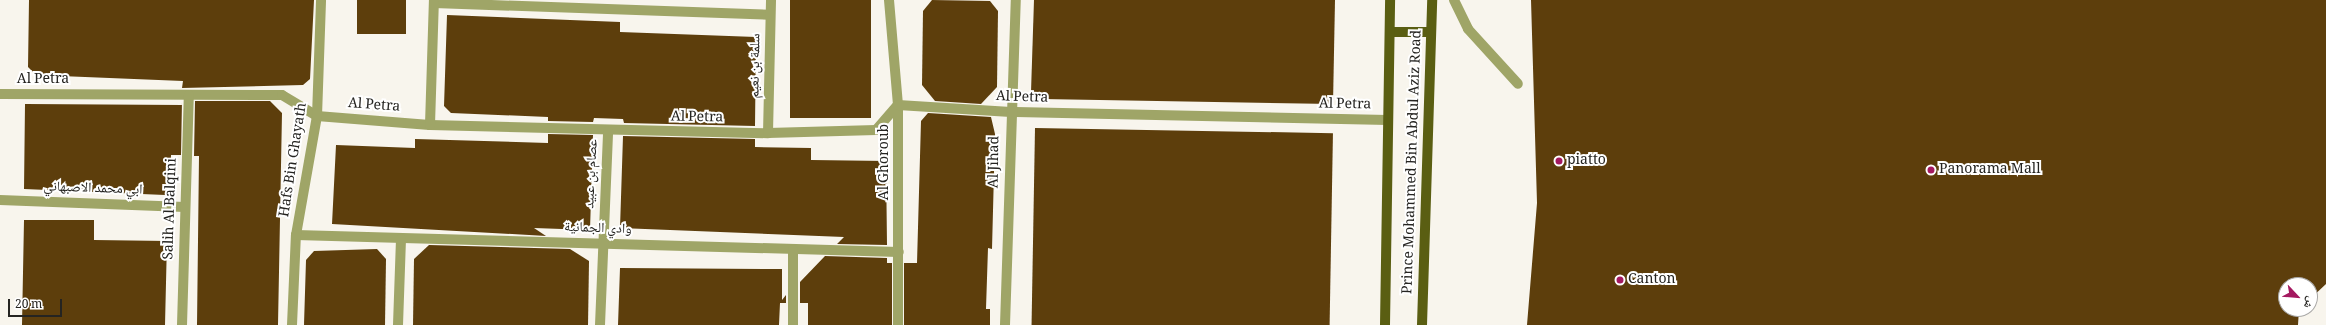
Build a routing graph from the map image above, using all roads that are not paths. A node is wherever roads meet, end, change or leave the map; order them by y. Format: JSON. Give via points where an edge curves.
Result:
{"nodes":[{"id":1,"x":321,"y":0,"type":"edge"},
{"id":2,"x":771,"y":0,"type":"edge"},
{"id":3,"x":889,"y":0,"type":"edge"},
{"id":4,"x":1016,"y":0,"type":"edge"},
{"id":5,"x":1390,"y":0,"type":"edge"},
{"id":6,"x":1432,"y":0,"type":"edge"},
{"id":7,"x":1454,"y":0,"type":"edge"},
{"id":8,"x":434,"y":1,"type":"edge"},
{"id":9,"x":607,"y":4,"type":"edge"},
{"id":10,"x":770,"y":15,"type":"junction"},
{"id":11,"x":1390,"y":32,"type":"junction"},
{"id":12,"x":1431,"y":32,"type":"junction"},
{"id":13,"x":1518,"y":84,"type":"dead end"},
{"id":14,"x":0,"y":94,"type":"edge"},
{"id":15,"x":189,"y":95,"type":"junction"},
{"id":16,"x":898,"y":105,"type":"junction"},
{"id":17,"x":1011,"y":112,"type":"junction"},
{"id":18,"x":317,"y":116,"type":"junction"},
{"id":19,"x":1388,"y":120,"type":"junction"},
{"id":20,"x":430,"y":125,"type":"junction"},
{"id":21,"x":608,"y":131,"type":"junction"},
{"id":22,"x":768,"y":133,"type":"junction"},
{"id":23,"x":0,"y":200,"type":"edge"},
{"id":24,"x":185,"y":207,"type":"junction"},
{"id":25,"x":296,"y":235,"type":"junction"},
{"id":26,"x":401,"y":239,"type":"junction"},
{"id":27,"x":602,"y":242,"type":"junction"},
{"id":28,"x":793,"y":250,"type":"junction"},
{"id":29,"x":899,"y":252,"type":"junction"},
{"id":30,"x":182,"y":325,"type":"edge"},
{"id":31,"x":292,"y":325,"type":"edge"},
{"id":32,"x":398,"y":325,"type":"edge"},
{"id":33,"x":600,"y":325,"type":"edge"},
{"id":34,"x":793,"y":325,"type":"edge"},
{"id":35,"x":898,"y":325,"type":"edge"},
{"id":36,"x":1005,"y":325,"type":"edge"},
{"id":37,"x":1385,"y":325,"type":"edge"},
{"id":38,"x":1422,"y":325,"type":"edge"}],
"edges":[{"from":1,"to":18,"type":"street","name":"Hafs Bin Ghayath"},
{"from":2,"to":10,"type":"street","name":"سلمة بن نعيم"},
{"from":3,"to":16,"type":"street","name":"Al Ghoroub"},
{"from":4,"to":17,"type":"street","name":"Al Jihad"},
{"from":5,"to":11,"type":"main road","name":"Prince Mohammed Bin Abdul Aziz Road"},
{"from":6,"to":12,"type":"main road","name":"Prince Mohammed Bin Abdul Aziz Road"},
{"from":7,"to":13,"type":"street","via":[[1468,30]]},
{"from":8,"to":9,"type":"street"},
{"from":8,"to":20,"type":"street"},
{"from":9,"to":10,"type":"street"},
{"from":10,"to":22,"type":"street","name":"سلمة بن نعيم"},
{"from":11,"to":12,"type":"main road"},
{"from":11,"to":19,"type":"main road","name":"Prince Mohammed Bin Abdul Aziz Road"},
{"from":12,"to":38,"type":"main road","name":"Prince Mohammed Bin Abdul Aziz Road"},
{"from":14,"to":15,"type":"street","name":"Al Petra"},
{"from":15,"to":18,"type":"street","name":"Al Petra","via":[[282,95]]},
{"from":15,"to":24,"type":"street","name":"Salih Al Balqini"},
{"from":16,"to":17,"type":"street","name":"Al Petra"},
{"from":16,"to":22,"type":"street","name":"Al Petra","via":[[876,130]]},
{"from":16,"to":29,"type":"street","name":"Al Ghoroub"},
{"from":17,"to":19,"type":"street","name":"Al Petra"},
{"from":17,"to":36,"type":"street","name":"Al Jihad"},
{"from":18,"to":20,"type":"street","name":"Al Petra"},
{"from":18,"to":25,"type":"street","name":"Hafs Bin Ghayath"},
{"from":19,"to":37,"type":"main road","name":"Prince Mohammed Bin Abdul Aziz Road"},
{"from":20,"to":21,"type":"street","name":"Al Petra"},
{"from":21,"to":22,"type":"street","name":"Al Petra"},
{"from":21,"to":27,"type":"street","name":"عصام بن عبيد"},
{"from":23,"to":24,"type":"street","name":"ابي محمد الاصبهاني"},
{"from":24,"to":30,"type":"street","name":"Salih Al Balqini"},
{"from":25,"to":26,"type":"street","name":"وادي الجمانية"},
{"from":25,"to":31,"type":"street","name":"Hafs Bin Ghayath"},
{"from":26,"to":27,"type":"street","name":"وادي الجمانية"},
{"from":26,"to":32,"type":"street"},
{"from":27,"to":28,"type":"street","name":"وادي الجمانية"},
{"from":27,"to":33,"type":"street","name":"عصام بن عبيد"},
{"from":28,"to":29,"type":"street","name":"وادي الجمانية"},
{"from":28,"to":34,"type":"street"},
{"from":29,"to":35,"type":"street","name":"Al Ghoroub"}]}
